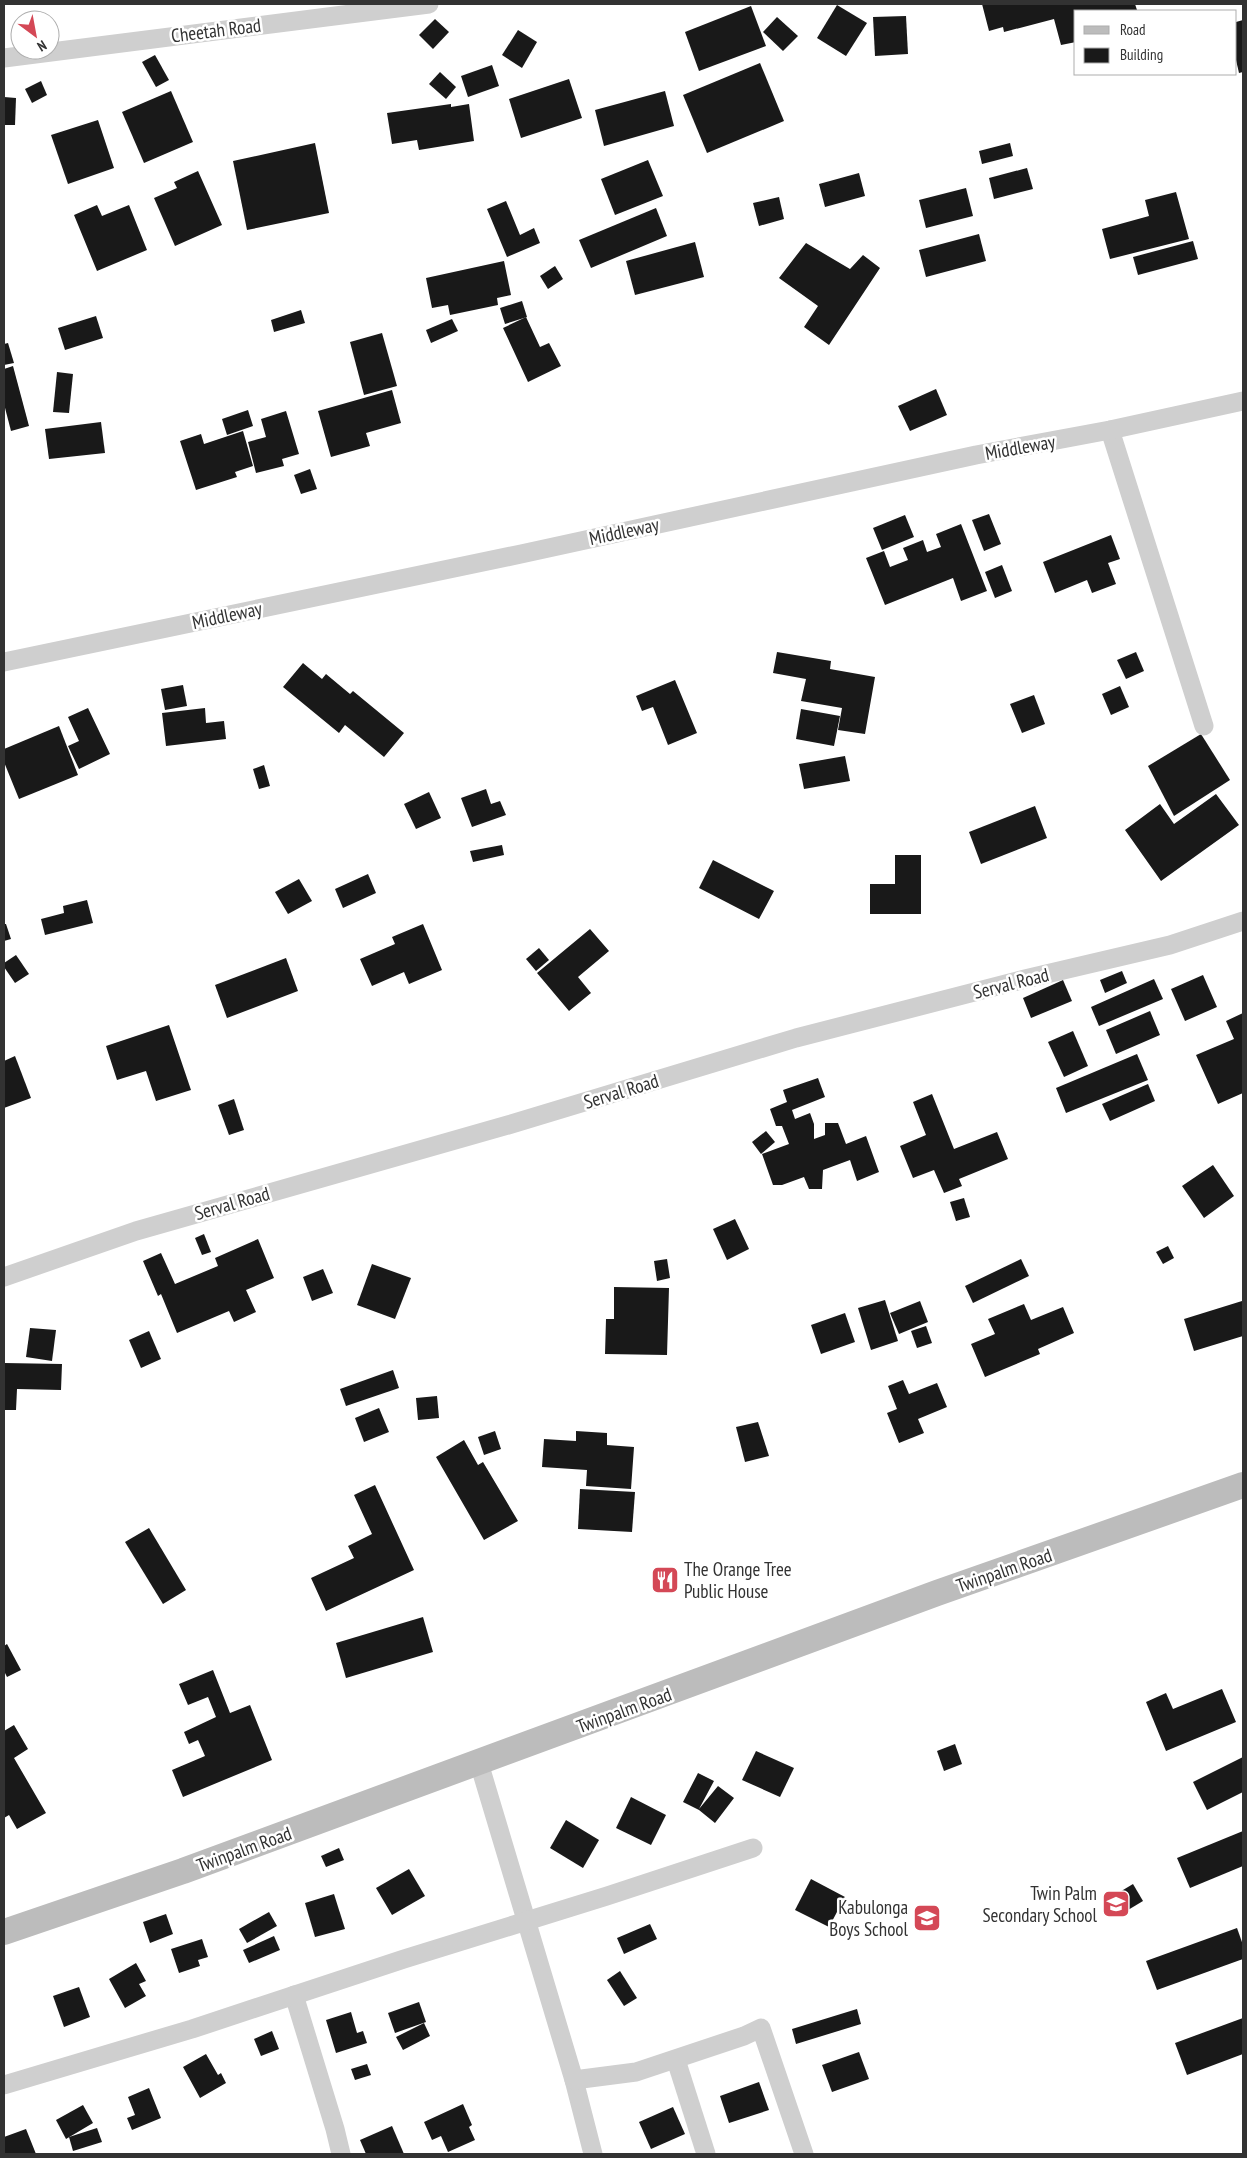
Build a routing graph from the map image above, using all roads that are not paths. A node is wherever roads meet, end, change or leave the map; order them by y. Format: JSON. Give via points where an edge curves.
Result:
{"nodes":[{"id":1,"x":429,"y":4,"type":"edge"},
{"id":2,"x":4,"y":58,"type":"edge"},
{"id":3,"x":1243,"y":401,"type":"edge"},
{"id":4,"x":1110,"y":430,"type":"junction"},
{"id":5,"x":4,"y":662,"type":"edge"},
{"id":6,"x":1204,"y":726,"type":"dead end"},
{"id":7,"x":1243,"y":921,"type":"edge"},
{"id":8,"x":4,"y":1277,"type":"edge"},
{"id":9,"x":1243,"y":1486,"type":"edge"},
{"id":10,"x":479,"y":1763,"type":"junction"},
{"id":11,"x":753,"y":1848,"type":"dead end"},
{"id":12,"x":526,"y":1920,"type":"junction"},
{"id":13,"x":4,"y":1932,"type":"edge"},
{"id":14,"x":294,"y":1995,"type":"junction"},
{"id":15,"x":676,"y":2060,"type":"junction"},
{"id":16,"x":574,"y":2080,"type":"junction"},
{"id":17,"x":4,"y":2085,"type":"edge"},
{"id":18,"x":341,"y":2154,"type":"edge"},
{"id":19,"x":593,"y":2154,"type":"edge"},
{"id":20,"x":706,"y":2154,"type":"edge"},
{"id":21,"x":804,"y":2154,"type":"edge"}],
"edges":[{"from":1,"to":2,"type":"street","name":"Cheetah Road"},
{"from":3,"to":4,"type":"street","name":"Middleway"},
{"from":4,"to":5,"type":"street","name":"Middleway","via":[[976,455]]},
{"from":4,"to":6,"type":"street"},
{"from":7,"to":8,"type":"street","name":"Serval Road","via":[[1170,945],[796,1038],[508,1125],[146,1228]]},
{"from":9,"to":10,"type":"main road","name":"Twinpalm Road","via":[[938,1593]]},
{"from":10,"to":12,"type":"street"},
{"from":10,"to":13,"type":"main road","name":"Twinpalm Road","via":[[183,1872]]},
{"from":11,"to":12,"type":"street"},
{"from":12,"to":14,"type":"street"},
{"from":12,"to":16,"type":"street"},
{"from":14,"to":17,"type":"street"},
{"from":14,"to":18,"type":"street"},
{"from":15,"to":16,"type":"street","via":[[636,2072]]},
{"from":15,"to":20,"type":"street"},
{"from":15,"to":21,"type":"street","via":[[761,2028]]},
{"from":16,"to":19,"type":"street"}]}
